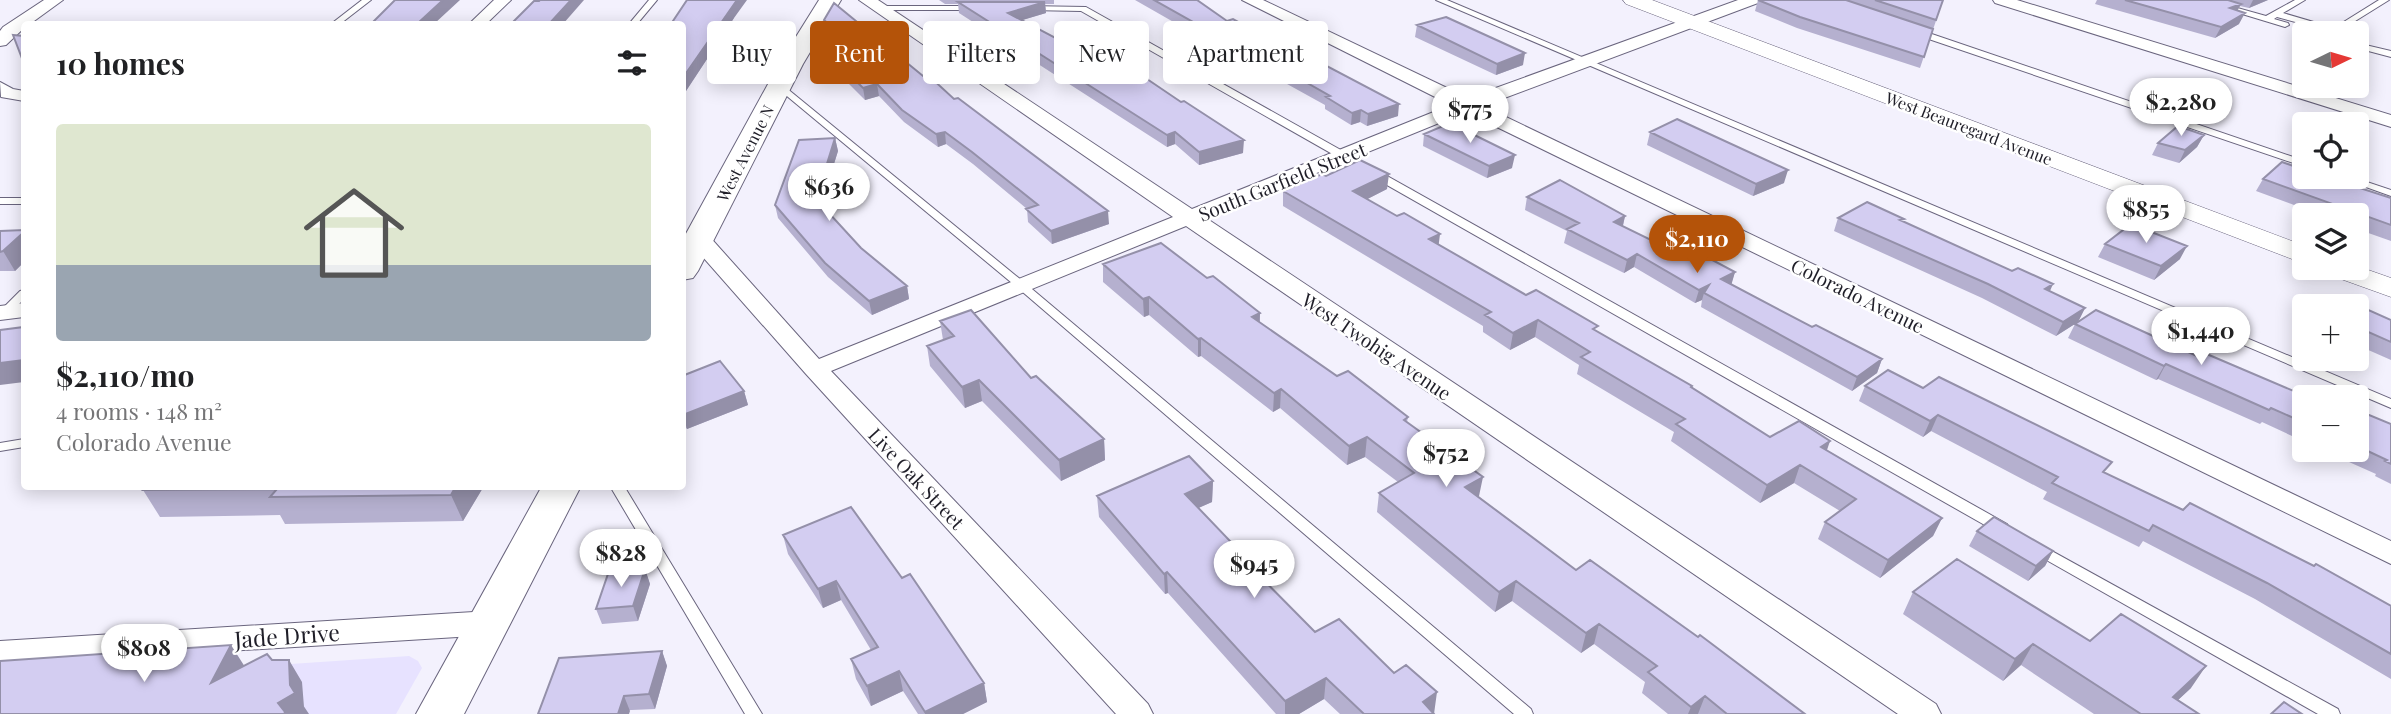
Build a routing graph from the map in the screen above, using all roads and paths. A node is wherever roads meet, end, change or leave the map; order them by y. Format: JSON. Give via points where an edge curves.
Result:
{"nodes":[{"id":1,"x":55,"y":0,"type":"edge"},
{"id":2,"x":368,"y":0,"type":"edge"},
{"id":3,"x":503,"y":0,"type":"edge"},
{"id":4,"x":653,"y":0,"type":"edge"},
{"id":5,"x":830,"y":0,"type":"edge"},
{"id":6,"x":1250,"y":0,"type":"edge"},
{"id":7,"x":1440,"y":0,"type":"edge"},
{"id":8,"x":1633,"y":0,"type":"edge"},
{"id":9,"x":1752,"y":0,"type":"edge"},
{"id":10,"x":2001,"y":0,"type":"edge"},
{"id":11,"x":2200,"y":0,"type":"edge"},
{"id":12,"x":2301,"y":0,"type":"edge"},
{"id":13,"x":2385,"y":0,"type":"edge"},
{"id":14,"x":873,"y":4,"type":"edge"},
{"id":15,"x":988,"y":8,"type":"edge"},
{"id":16,"x":1015,"y":8,"type":"edge"},
{"id":17,"x":2276,"y":14,"type":"junction"},
{"id":18,"x":2267,"y":19,"type":"junction"},
{"id":19,"x":28,"y":21,"type":"edge"},
{"id":20,"x":339,"y":21,"type":"edge"},
{"id":21,"x":480,"y":21,"type":"edge"},
{"id":22,"x":635,"y":21,"type":"edge"},
{"id":23,"x":1695,"y":23,"type":"junction"},
{"id":24,"x":2292,"y":26,"type":"edge"},
{"id":25,"x":1902,"y":27,"type":"edge"},
{"id":26,"x":2370,"y":48,"type":"edge"},
{"id":27,"x":2391,"y":54,"type":"edge"},
{"id":28,"x":1587,"y":62,"type":"junction"},
{"id":29,"x":779,"y":86,"type":"junction"},
{"id":30,"x":0,"y":87,"type":"edge"},
{"id":31,"x":21,"y":95,"type":"edge"},
{"id":32,"x":1467,"y":105,"type":"junction"},
{"id":33,"x":2391,"y":121,"type":"edge"},
{"id":34,"x":1344,"y":156,"type":"junction"},
{"id":35,"x":2292,"y":160,"type":"edge"},
{"id":36,"x":2369,"y":186,"type":"edge"},
{"id":37,"x":2391,"y":193,"type":"edge"},
{"id":38,"x":0,"y":201,"type":"edge"},
{"id":39,"x":21,"y":201,"type":"edge"},
{"id":40,"x":1189,"y":219,"type":"junction"},
{"id":41,"x":691,"y":241,"type":"edge"},
{"id":42,"x":2292,"y":251,"type":"edge"},
{"id":43,"x":2369,"y":280,"type":"edge"},
{"id":44,"x":1022,"y":286,"type":"junction"},
{"id":45,"x":2391,"y":288,"type":"edge"},
{"id":46,"x":21,"y":297,"type":"edge"},
{"id":47,"x":10,"y":312,"type":"edge"},
{"id":48,"x":815,"y":369,"type":"junction"},
{"id":49,"x":2391,"y":404,"type":"edge"},
{"id":50,"x":21,"y":444,"type":"edge"},
{"id":51,"x":0,"y":447,"type":"edge"},
{"id":52,"x":560,"y":490,"type":"edge"},
{"id":53,"x":619,"y":490,"type":"edge"},
{"id":54,"x":2018,"y":537,"type":"edge"},
{"id":55,"x":2031,"y":544,"type":"edge"},
{"id":56,"x":2391,"y":553,"type":"edge"},
{"id":57,"x":489,"y":623,"type":"junction"},
{"id":58,"x":0,"y":653,"type":"edge"},
{"id":59,"x":440,"y":714,"type":"edge"},
{"id":60,"x":754,"y":714,"type":"edge"},
{"id":61,"x":1136,"y":714,"type":"edge"},
{"id":62,"x":1525,"y":714,"type":"edge"},
{"id":63,"x":1924,"y":714,"type":"edge"},
{"id":64,"x":2332,"y":714,"type":"edge"}],
"edges":[{"from":1,"to":19,"type":"street"},
{"from":2,"to":20,"type":"lane"},
{"from":3,"to":21,"type":"street"},
{"from":4,"to":22,"type":"lane"},
{"from":5,"to":29,"type":"main road","name":"West Avenue N"},
{"from":6,"to":32,"type":"street","name":"Colorado Avenue"},
{"from":7,"to":28,"type":"lane"},
{"from":8,"to":23,"type":"street","name":"West Beauregard Avenue"},
{"from":9,"to":23,"type":"street","name":"South Garfield Street"},
{"from":10,"to":33,"type":"street"},
{"from":11,"to":18,"type":"lane"},
{"from":12,"to":17,"type":"lane"},
{"from":13,"to":17,"type":"lane","via":[[2335,31]]},
{"from":14,"to":15,"type":"lane"},
{"from":14,"to":40,"type":"street","name":"West Twohig Avenue"},
{"from":16,"to":34,"type":"lane","via":[[1083,9]]},
{"from":17,"to":18,"type":"lane"},
{"from":18,"to":24,"type":"lane"},
{"from":23,"to":28,"type":"street","name":"South Garfield Street"},
{"from":23,"to":42,"type":"street","name":"West Beauregard Avenue"},
{"from":25,"to":35,"type":"lane"},
{"from":26,"to":27,"type":"lane"},
{"from":28,"to":32,"type":"street","name":"South Garfield Street"},
{"from":28,"to":49,"type":"lane"},
{"from":29,"to":41,"type":"main road","name":"West Avenue N"},
{"from":29,"to":44,"type":"lane"},
{"from":30,"to":31,"type":"street"},
{"from":32,"to":34,"type":"street","name":"South Garfield Street"},
{"from":32,"to":56,"type":"street","name":"Colorado Avenue"},
{"from":34,"to":40,"type":"street","name":"South Garfield Street"},
{"from":34,"to":54,"type":"lane"},
{"from":36,"to":37,"type":"lane"},
{"from":38,"to":39,"type":"lane"},
{"from":40,"to":44,"type":"street","name":"South Garfield Street"},
{"from":40,"to":63,"type":"street","name":"West Twohig Avenue"},
{"from":41,"to":48,"type":"street","name":"Live Oak Street"},
{"from":43,"to":45,"type":"street"},
{"from":44,"to":48,"type":"street","name":"South Garfield Street"},
{"from":44,"to":62,"type":"lane"},
{"from":46,"to":47,"type":"lane"},
{"from":48,"to":61,"type":"street","name":"Live Oak Street"},
{"from":50,"to":51,"type":"lane"},
{"from":52,"to":57,"type":"main road"},
{"from":53,"to":60,"type":"lane"},
{"from":55,"to":64,"type":"lane"},
{"from":57,"to":58,"type":"street","name":"Jade Drive"},
{"from":57,"to":59,"type":"main road"}]}
